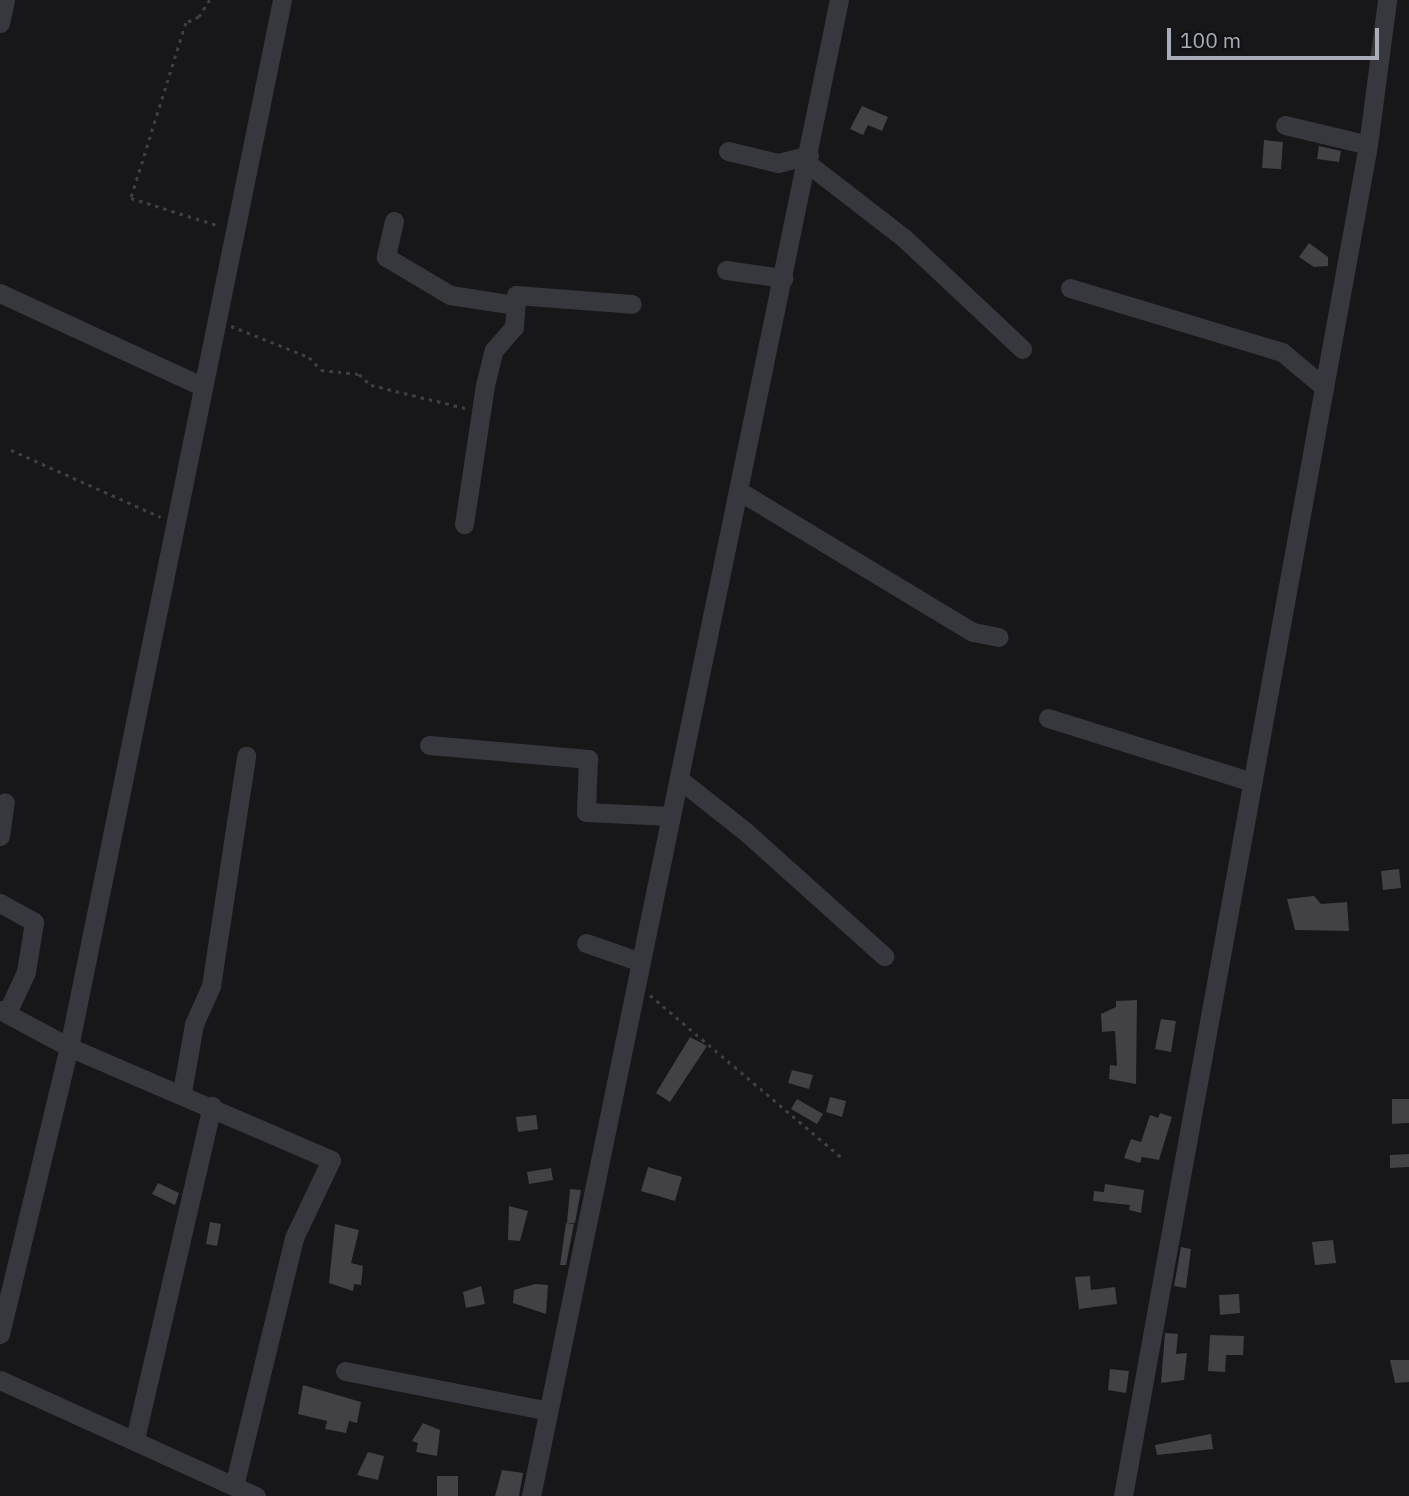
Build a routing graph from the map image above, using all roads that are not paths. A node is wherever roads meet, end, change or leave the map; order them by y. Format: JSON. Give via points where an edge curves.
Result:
{"nodes":[{"id":1,"x":5,"y":0,"type":"edge"},
{"id":2,"x":282,"y":0,"type":"edge"},
{"id":3,"x":839,"y":0,"type":"edge"},
{"id":4,"x":1387,"y":0,"type":"edge"},
{"id":5,"x":0,"y":23,"type":"edge"},
{"id":6,"x":1285,"y":125,"type":"dead end"},
{"id":7,"x":1368,"y":145,"type":"junction"},
{"id":8,"x":729,"y":151,"type":"dead end"},
{"id":9,"x":808,"y":159,"type":"junction"},
{"id":10,"x":394,"y":221,"type":"dead end"},
{"id":11,"x":726,"y":270,"type":"dead end"},
{"id":12,"x":783,"y":278,"type":"junction"},
{"id":13,"x":1070,"y":288,"type":"dead end"},
{"id":14,"x":0,"y":293,"type":"edge"},
{"id":15,"x":632,"y":303,"type":"dead end"},
{"id":16,"x":515,"y":305,"type":"junction"},
{"id":17,"x":1022,"y":349,"type":"dead end"},
{"id":18,"x":201,"y":386,"type":"junction"},
{"id":19,"x":1324,"y":387,"type":"junction"},
{"id":20,"x":738,"y":491,"type":"junction"},
{"id":21,"x":464,"y":524,"type":"dead end"},
{"id":22,"x":999,"y":637,"type":"dead end"},
{"id":23,"x":1048,"y":718,"type":"dead end"},
{"id":24,"x":429,"y":745,"type":"dead end"},
{"id":25,"x":246,"y":756,"type":"dead end"},
{"id":26,"x":679,"y":779,"type":"junction"},
{"id":27,"x":1252,"y":782,"type":"junction"},
{"id":28,"x":5,"y":802,"type":"dead end"},
{"id":29,"x":671,"y":816,"type":"junction"},
{"id":30,"x":0,"y":836,"type":"edge"},
{"id":31,"x":0,"y":903,"type":"edge"},
{"id":32,"x":586,"y":943,"type":"dead end"},
{"id":33,"x":884,"y":956,"type":"dead end"},
{"id":34,"x":641,"y":962,"type":"junction"},
{"id":35,"x":3,"y":1012,"type":"edge"},
{"id":36,"x":69,"y":1047,"type":"junction"},
{"id":37,"x":183,"y":1092,"type":"junction"},
{"id":38,"x":212,"y":1105,"type":"junction"},
{"id":39,"x":0,"y":1334,"type":"edge"},
{"id":40,"x":345,"y":1371,"type":"dead end"},
{"id":41,"x":0,"y":1380,"type":"edge"},
{"id":42,"x":548,"y":1411,"type":"junction"},
{"id":43,"x":135,"y":1439,"type":"junction"},
{"id":44,"x":234,"y":1486,"type":"junction"},
{"id":45,"x":256,"y":1496,"type":"edge"},
{"id":46,"x":531,"y":1496,"type":"edge"},
{"id":47,"x":1123,"y":1496,"type":"edge"}],
"edges":[{"from":1,"to":5,"type":"street"},
{"from":2,"to":18,"type":"street"},
{"from":3,"to":9,"type":"street"},
{"from":4,"to":7,"type":"street"},
{"from":6,"to":7,"type":"street"},
{"from":7,"to":19,"type":"street"},
{"from":8,"to":9,"type":"street","via":[[778,163]]},
{"from":9,"to":12,"type":"street"},
{"from":9,"to":17,"type":"street","via":[[904,238]]},
{"from":10,"to":16,"type":"street","via":[[386,257],[450,295]]},
{"from":11,"to":12,"type":"street"},
{"from":12,"to":20,"type":"street"},
{"from":13,"to":19,"type":"street","via":[[1258,343],[1298,363]]},
{"from":14,"to":18,"type":"street"},
{"from":15,"to":16,"type":"street","via":[[516,295]]},
{"from":16,"to":21,"type":"street","via":[[514,327],[494,350]]},
{"from":18,"to":36,"type":"street"},
{"from":19,"to":27,"type":"street"},
{"from":20,"to":22,"type":"street","via":[[973,632]]},
{"from":20,"to":26,"type":"street"},
{"from":23,"to":27,"type":"street"},
{"from":24,"to":29,"type":"street","via":[[588,759],[586,812]]},
{"from":25,"to":37,"type":"street","via":[[211,986],[194,1024]]},
{"from":26,"to":29,"type":"street"},
{"from":26,"to":33,"type":"street","via":[[746,832]]},
{"from":27,"to":47,"type":"street"},
{"from":28,"to":30,"type":"street"},
{"from":29,"to":34,"type":"street"},
{"from":31,"to":35,"type":"street","via":[[34,922],[26,972]]},
{"from":32,"to":34,"type":"street"},
{"from":34,"to":42,"type":"street"},
{"from":35,"to":36,"type":"street"},
{"from":36,"to":37,"type":"street"},
{"from":36,"to":39,"type":"street"},
{"from":37,"to":38,"type":"street"},
{"from":38,"to":43,"type":"street"},
{"from":38,"to":44,"type":"street","via":[[331,1160],[294,1238]]},
{"from":40,"to":42,"type":"street"},
{"from":41,"to":43,"type":"street"},
{"from":42,"to":46,"type":"street"},
{"from":43,"to":44,"type":"street"},
{"from":44,"to":45,"type":"street"}]}
